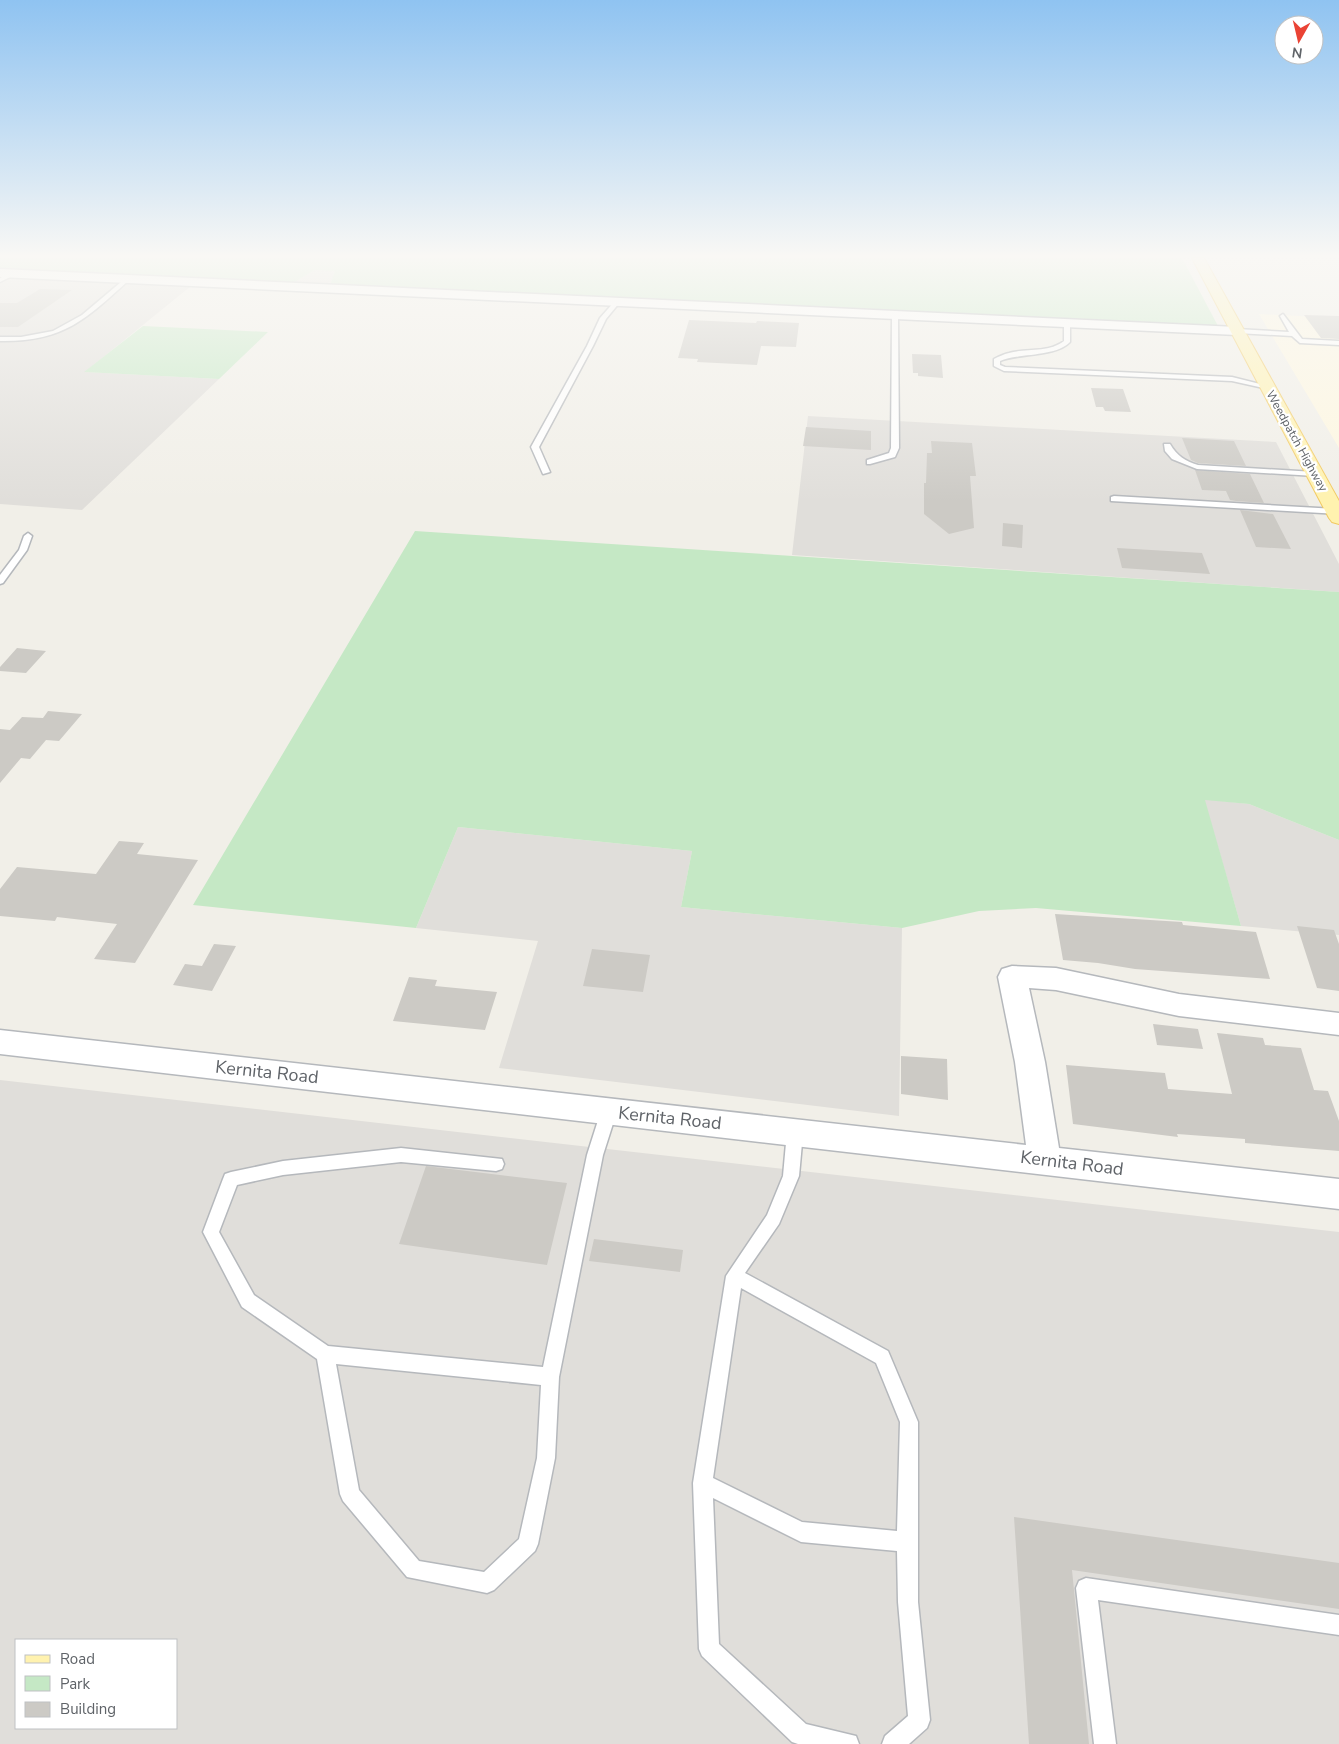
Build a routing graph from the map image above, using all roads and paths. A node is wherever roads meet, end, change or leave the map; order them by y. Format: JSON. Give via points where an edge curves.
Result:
{"nodes":[{"id":1,"x":593,"y":339,"type":"edge"},
{"id":2,"x":896,"y":339,"type":"edge"},
{"id":3,"x":1067,"y":339,"type":"edge"},
{"id":4,"x":1242,"y":339,"type":"edge"},
{"id":5,"x":1299,"y":339,"type":"edge"},
{"id":6,"x":1339,"y":343,"type":"edge"},
{"id":7,"x":1268,"y":387,"type":"junction"},
{"id":8,"x":1167,"y":446,"type":"dead end"},
{"id":9,"x":870,"y":462,"type":"dead end"},
{"id":10,"x":546,"y":472,"type":"dead end"},
{"id":11,"x":1315,"y":474,"type":"junction"},
{"id":12,"x":1114,"y":499,"type":"dead end"},
{"id":13,"x":1337,"y":515,"type":"edge"},
{"id":14,"x":28,"y":536,"type":"dead end"},
{"id":15,"x":0,"y":581,"type":"edge"},
{"id":16,"x":1339,"y":1024,"type":"edge"},
{"id":17,"x":0,"y":1042,"type":"edge"},
{"id":18,"x":609,"y":1111,"type":"junction"},
{"id":19,"x":795,"y":1132,"type":"junction"},
{"id":20,"x":1045,"y":1160,"type":"junction"},
{"id":21,"x":496,"y":1164,"type":"dead end"},
{"id":22,"x":1339,"y":1194,"type":"edge"},
{"id":23,"x":734,"y":1276,"type":"junction"},
{"id":24,"x":326,"y":1354,"type":"junction"},
{"id":25,"x":550,"y":1377,"type":"junction"},
{"id":26,"x":703,"y":1484,"type":"junction"},
{"id":27,"x":906,"y":1542,"type":"junction"},
{"id":28,"x":1339,"y":1625,"type":"edge"},
{"id":29,"x":848,"y":1744,"type":"edge"},
{"id":30,"x":893,"y":1744,"type":"edge"},
{"id":31,"x":1105,"y":1744,"type":"edge"}],
"edges":[{"from":1,"to":10,"type":"lane","via":[[535,448]]},
{"from":2,"to":9,"type":"lane","via":[[896,448],[887,457]]},
{"from":3,"to":7,"type":"lane","via":[[1062,346],[1005,355],[996,360],[997,366],[1004,369],[1232,379]]},
{"from":4,"to":7,"type":"main road","name":"Weedpatch Highway"},
{"from":5,"to":6,"type":"lane"},
{"from":7,"to":11,"type":"main road","name":"Weedpatch Highway"},
{"from":8,"to":11,"type":"lane","via":[[1169,453],[1180,462],[1197,467]]},
{"from":11,"to":13,"type":"main road","name":"Weedpatch Highway"},
{"from":12,"to":13,"type":"lane"},
{"from":14,"to":15,"type":"lane","via":[[24,550]]},
{"from":16,"to":20,"type":"street","via":[[1179,1004],[1056,979],[1012,977],[1030,1062]]},
{"from":17,"to":18,"type":"street","name":"Kernita Road"},
{"from":18,"to":19,"type":"street","name":"Kernita Road"},
{"from":18,"to":25,"type":"lane","via":[[595,1155]]},
{"from":19,"to":20,"type":"street","name":"Kernita Road"},
{"from":19,"to":23,"type":"lane","via":[[791,1176],[773,1219]]},
{"from":20,"to":22,"type":"street","name":"Kernita Road"},
{"from":21,"to":24,"type":"lane","via":[[401,1155],[283,1168],[231,1179],[211,1232],[248,1301]]},
{"from":23,"to":26,"type":"lane"},
{"from":23,"to":27,"type":"lane","via":[[882,1357],[909,1422]]},
{"from":24,"to":25,"type":"lane"},
{"from":24,"to":25,"type":"lane","via":[[350,1494],[414,1570],[487,1583],[528,1544],[546,1458]]},
{"from":26,"to":27,"type":"lane","via":[[801,1532]]},
{"from":26,"to":29,"type":"lane","via":[[709,1649],[800,1734]]},
{"from":27,"to":30,"type":"lane","via":[[919,1720]]},
{"from":28,"to":31,"type":"lane","via":[[1086,1588]]}]}
